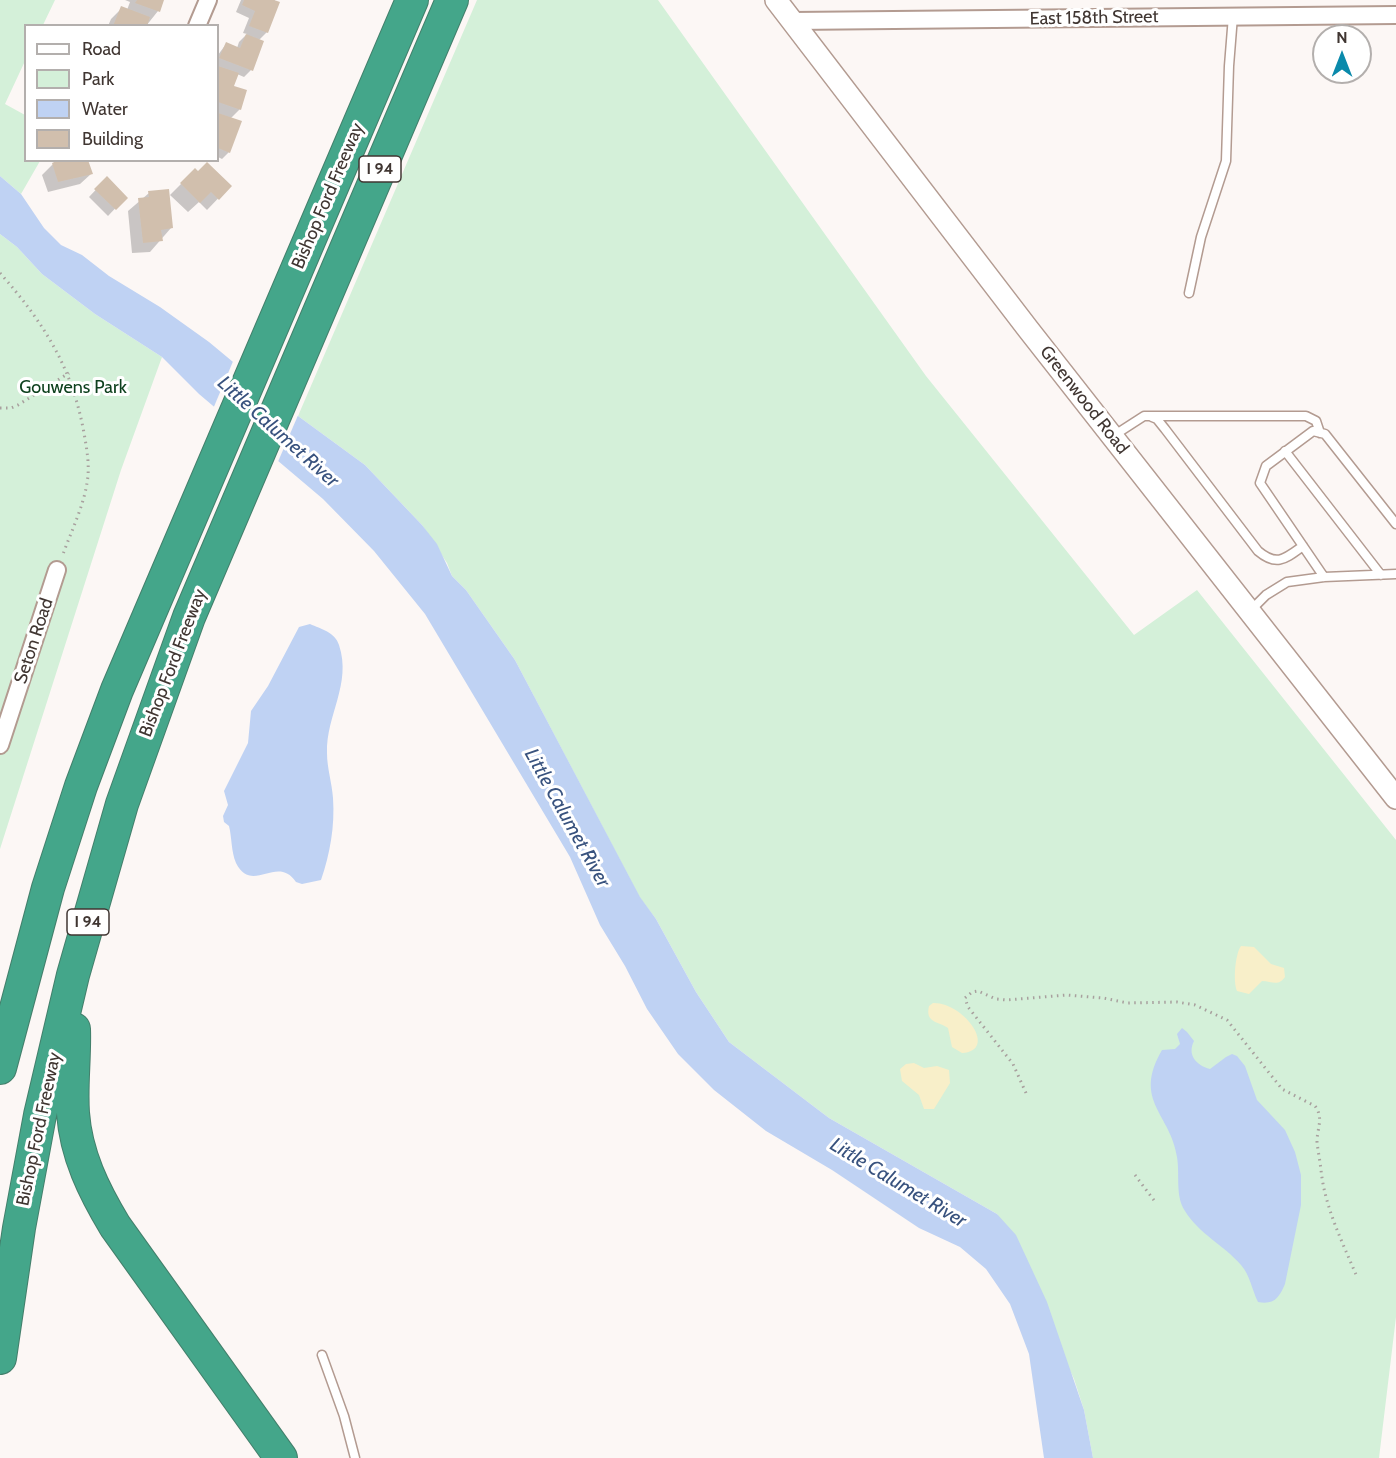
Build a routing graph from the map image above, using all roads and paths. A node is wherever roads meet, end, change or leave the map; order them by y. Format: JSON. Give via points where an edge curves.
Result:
{"nodes":[{"id":1,"x":208,"y":0,"type":"edge"},
{"id":2,"x":412,"y":0,"type":"edge"},
{"id":3,"x":452,"y":0,"type":"edge"},
{"id":4,"x":776,"y":0,"type":"edge"},
{"id":5,"x":1233,"y":8,"type":"edge"},
{"id":6,"x":1396,"y":15,"type":"edge"},
{"id":7,"x":793,"y":21,"type":"junction"},
{"id":8,"x":198,"y":24,"type":"edge"},
{"id":9,"x":0,"y":273,"type":"edge"},
{"id":10,"x":1189,"y":293,"type":"dead end"},
{"id":11,"x":69,"y":373,"type":"junction"},
{"id":12,"x":0,"y":408,"type":"edge"},
{"id":13,"x":1152,"y":417,"type":"junction"},
{"id":14,"x":1320,"y":433,"type":"junction"},
{"id":15,"x":1112,"y":436,"type":"junction"},
{"id":16,"x":1285,"y":452,"type":"junction"},
{"id":17,"x":1396,"y":524,"type":"edge"},
{"id":18,"x":1303,"y":546,"type":"junction"},
{"id":19,"x":57,"y":570,"type":"joint"},
{"id":20,"x":1396,"y":574,"type":"edge"},
{"id":21,"x":1381,"y":575,"type":"junction"},
{"id":22,"x":1324,"y":577,"type":"junction"},
{"id":23,"x":1249,"y":611,"type":"junction"},
{"id":24,"x":0,"y":745,"type":"edge"},
{"id":25,"x":1396,"y":798,"type":"edge"},
{"id":26,"x":73,"y":975,"type":"junction"},
{"id":27,"x":1,"y":1062,"type":"edge"},
{"id":28,"x":1026,"y":1092,"type":"dead end"},
{"id":29,"x":1135,"y":1175,"type":"dead end"},
{"id":30,"x":1155,"y":1203,"type":"dead end"},
{"id":31,"x":1357,"y":1276,"type":"dead end"},
{"id":32,"x":322,"y":1354,"type":"dead end"},
{"id":33,"x":0,"y":1358,"type":"edge"},
{"id":34,"x":281,"y":1458,"type":"edge"},
{"id":35,"x":356,"y":1458,"type":"edge"}],
"edges":[{"from":1,"to":8,"type":"street"},
{"from":2,"to":27,"type":"highway","name":"Bishop Ford Freeway","number":"I 94","via":[[134,649],[81,786],[48,888]]},
{"from":3,"to":26,"type":"highway","name":"Bishop Ford Freeway","number":"I 94","via":[[189,616],[119,814]]},
{"from":4,"to":7,"type":"street","name":"Greenwood Road"},
{"from":5,"to":6,"type":"street","name":"East 158th Street"},
{"from":5,"to":7,"type":"street","name":"East 158th Street"},
{"from":5,"to":10,"type":"lane","via":[[1226,161],[1201,237]]},
{"from":7,"to":15,"type":"street","name":"Greenwood Road"},
{"from":9,"to":11,"type":"path","via":[[51,340]]},
{"from":11,"to":12,"type":"path","via":[[18,405]]},
{"from":11,"to":19,"type":"path","via":[[89,467],[83,498]]},
{"from":13,"to":14,"type":"lane","via":[[1306,416],[1316,421]]},
{"from":13,"to":15,"type":"lane","via":[[1140,417]]},
{"from":13,"to":18,"type":"lane","via":[[1258,551],[1277,561]]},
{"from":14,"to":16,"type":"lane","via":[[1313,431]]},
{"from":14,"to":17,"type":"lane"},
{"from":15,"to":23,"type":"street","name":"Greenwood Road"},
{"from":16,"to":18,"type":"lane","via":[[1266,466],[1260,483]]},
{"from":16,"to":21,"type":"lane"},
{"from":18,"to":22,"type":"lane"},
{"from":19,"to":24,"type":"street","name":"Seton Road"},
{"from":20,"to":21,"type":"lane"},
{"from":21,"to":22,"type":"lane"},
{"from":22,"to":23,"type":"lane","via":[[1287,582]]},
{"from":23,"to":25,"type":"street","name":"Greenwood Road"},
{"from":26,"to":33,"type":"highway","name":"Bishop Ford Freeway","number":"I 94","via":[[40,1115]]},
{"from":26,"to":34,"type":"highway","via":[[73,1115],[80,1153],[95,1191],[115,1226]]},
{"from":28,"to":31,"type":"path","via":[[1013,1064],[968,1007],[967,995],[978,991],[1006,1000],[1067,995],[1138,1004],[1177,1002],[1218,1014],[1234,1027],[1282,1089],[1318,1110],[1317,1144],[1323,1191]]},
{"from":29,"to":30,"type":"path"},
{"from":32,"to":35,"type":"lane"}]}
